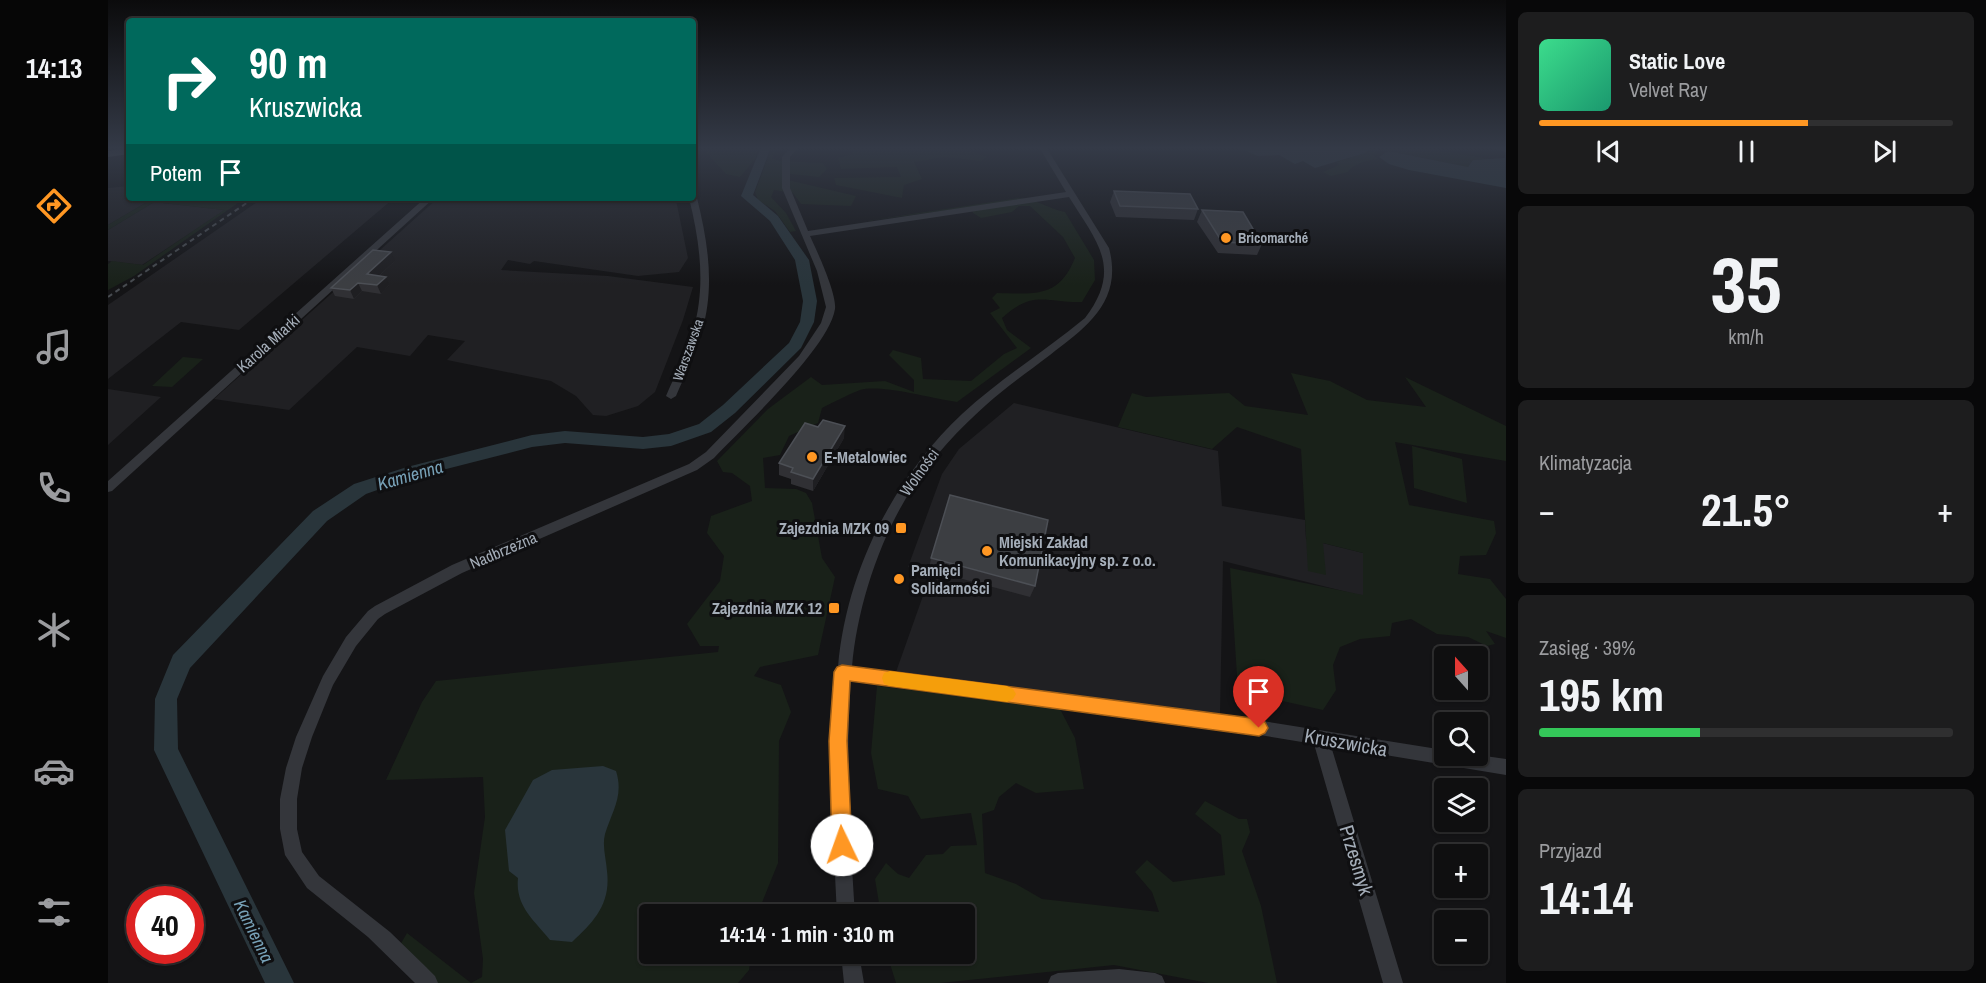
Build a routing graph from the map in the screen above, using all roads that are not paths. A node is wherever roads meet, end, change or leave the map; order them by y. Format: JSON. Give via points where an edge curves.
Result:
{"nodes":[{"id":1,"x":789,"y":193,"type":"edge"},
{"id":2,"x":1071,"y":194,"type":"joint"},
{"id":3,"x":426,"y":201,"type":"edge"},
{"id":4,"x":694,"y":201,"type":"edge"},
{"id":5,"x":805,"y":234,"type":"junction"},
{"id":6,"x":671,"y":396,"type":"dead end"},
{"id":7,"x":108,"y":488,"type":"edge"},
{"id":8,"x":842,"y":672,"type":"junction"},
{"id":9,"x":1320,"y":737,"type":"junction"},
{"id":10,"x":1502,"y":769,"type":"edge"},
{"id":11,"x":845,"y":904,"type":"edge"},
{"id":12,"x":851,"y":964,"type":"edge"},
{"id":13,"x":428,"y":983,"type":"edge"},
{"id":14,"x":854,"y":983,"type":"edge"},
{"id":15,"x":1058,"y":983,"type":"edge"},
{"id":16,"x":1155,"y":983,"type":"edge"},
{"id":17,"x":1394,"y":983,"type":"edge"}],
"edges":[{"from":1,"to":5,"type":"street","name":"Nadbrzeżna"},
{"from":2,"to":5,"type":"street"},
{"from":2,"to":8,"type":"street","name":"Wolności","via":[[1109,261],[1109,280],[1099,306],[1071,334],[953,429],[912,477],[867,562]]},
{"from":3,"to":7,"type":"street","name":"Karola Miarki"},
{"from":4,"to":6,"type":"street","name":"Warszawska","via":[[706,272],[700,323]]},
{"from":5,"to":13,"type":"street","name":"Nadbrzeżna","via":[[832,302],[826,323],[803,358],[710,455],[683,473],[457,569],[380,610],[357,635],[330,677],[289,784],[287,811],[294,853],[308,877],[373,929]]},
{"from":8,"to":9,"type":"street","name":"Kruszwicka"},
{"from":8,"to":11,"type":"street","name":"Wolności","via":[[838,741]]},
{"from":9,"to":10,"type":"street","name":"Kruszwicka"},
{"from":9,"to":17,"type":"street","name":"Przesmyk"},
{"from":12,"to":14,"type":"street"},
{"from":15,"to":16,"type":"street","via":[[1119,978]]}]}
